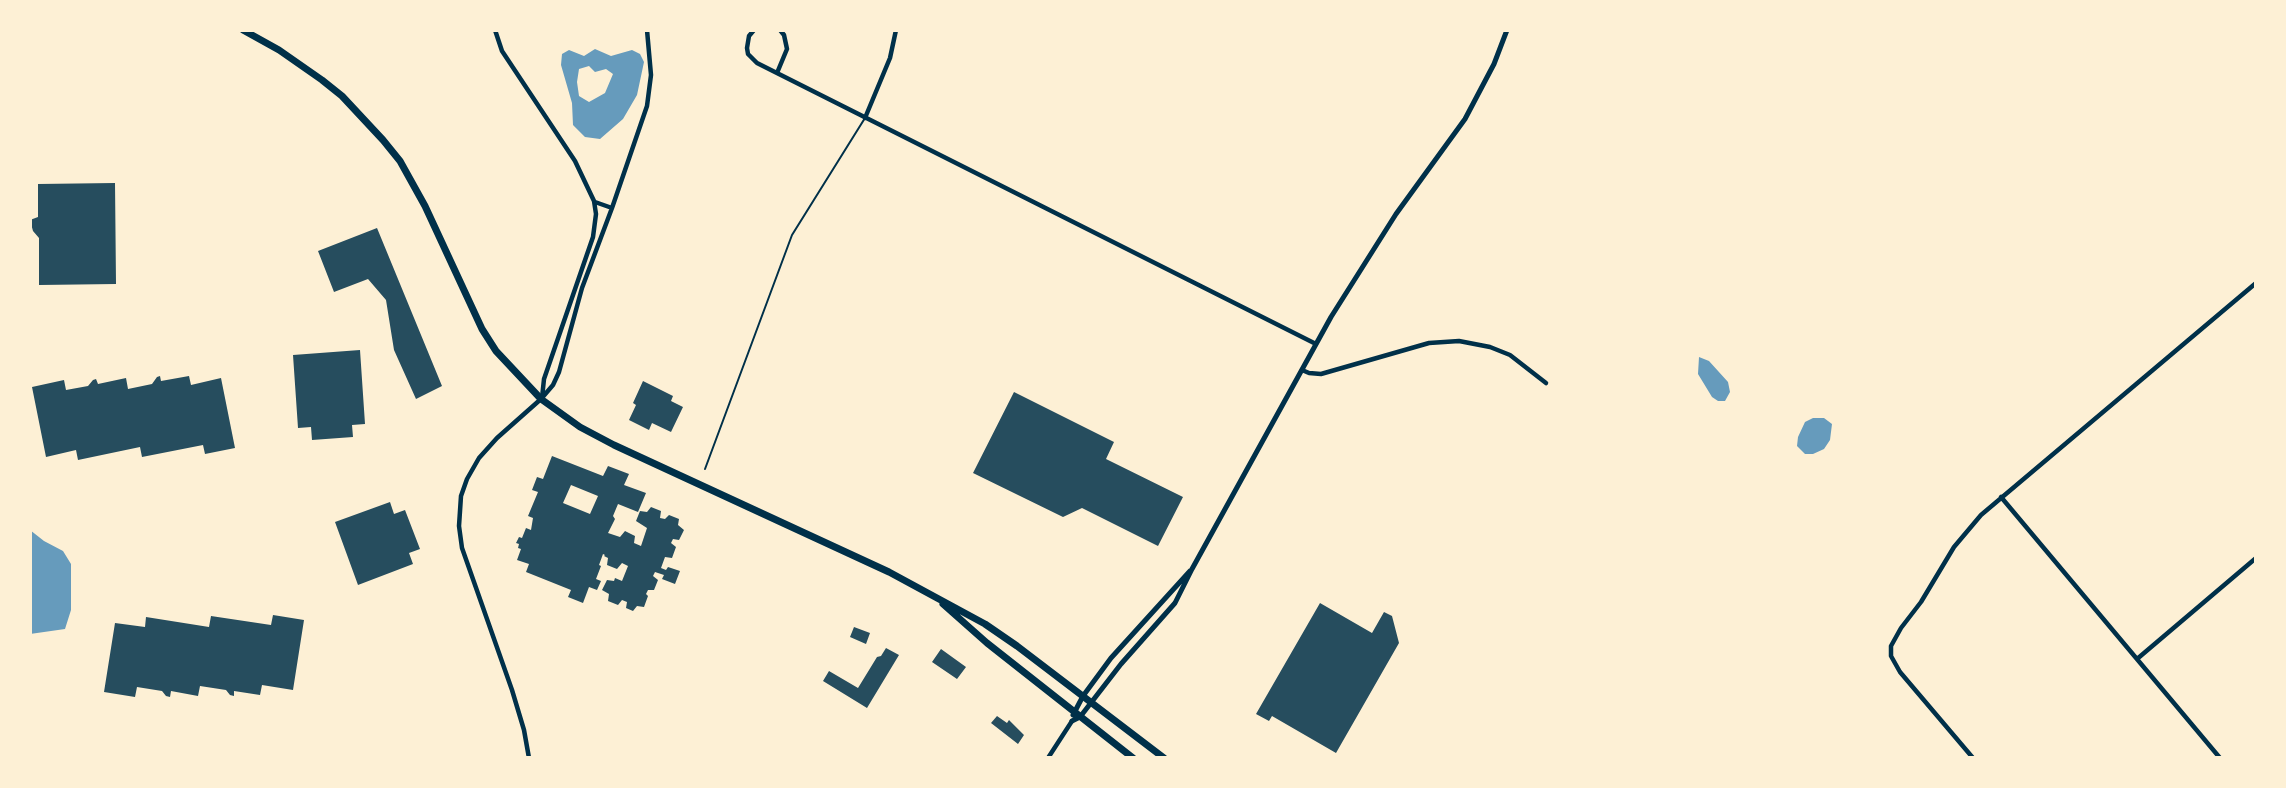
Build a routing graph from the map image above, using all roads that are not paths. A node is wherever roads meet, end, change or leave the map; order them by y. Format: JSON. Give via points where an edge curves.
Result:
{"nodes":[{"id":1,"x":243,"y":30,"type":"edge"},
{"id":2,"x":495,"y":30,"type":"edge"},
{"id":3,"x":647,"y":30,"type":"edge"},
{"id":4,"x":754,"y":30,"type":"edge"},
{"id":5,"x":780,"y":30,"type":"edge"},
{"id":6,"x":896,"y":30,"type":"edge"},
{"id":7,"x":1507,"y":30,"type":"edge"},
{"id":8,"x":777,"y":73,"type":"junction"},
{"id":9,"x":865,"y":118,"type":"junction"},
{"id":10,"x":594,"y":201,"type":"junction"},
{"id":11,"x":612,"y":208,"type":"junction"},
{"id":12,"x":2256,"y":283,"type":"edge"},
{"id":13,"x":1316,"y":344,"type":"junction"},
{"id":14,"x":1302,"y":370,"type":"junction"},
{"id":15,"x":1546,"y":383,"type":"dead end"},
{"id":16,"x":541,"y":399,"type":"junction"},
{"id":17,"x":705,"y":469,"type":"dead end"},
{"id":18,"x":2001,"y":497,"type":"junction"},
{"id":19,"x":2256,"y":558,"type":"edge"},
{"id":20,"x":1192,"y":569,"type":"junction"},
{"id":21,"x":935,"y":597,"type":"junction"},
{"id":22,"x":2137,"y":659,"type":"junction"},
{"id":23,"x":1083,"y":696,"type":"junction"},
{"id":24,"x":1092,"y":703,"type":"junction"},
{"id":25,"x":1073,"y":712,"type":"junction"},
{"id":26,"x":1076,"y":719,"type":"junction"},
{"id":27,"x":529,"y":758,"type":"edge"},
{"id":28,"x":1048,"y":758,"type":"edge"},
{"id":29,"x":1133,"y":758,"type":"edge"},
{"id":30,"x":1164,"y":758,"type":"edge"},
{"id":31,"x":1973,"y":758,"type":"edge"},
{"id":32,"x":2220,"y":758,"type":"edge"}],
"edges":[{"from":1,"to":16,"type":"main road","via":[[342,96],[400,161],[482,329]]},
{"from":2,"to":10,"type":"street","via":[[502,51],[575,161]]},
{"from":3,"to":11,"type":"street","via":[[651,75],[647,106]]},
{"from":4,"to":8,"type":"street","via":[[747,42],[748,54]]},
{"from":5,"to":8,"type":"street","via":[[787,49]]},
{"from":6,"to":9,"type":"street","via":[[887,67]]},
{"from":7,"to":13,"type":"street","via":[[1465,119],[1384,232]]},
{"from":8,"to":9,"type":"street"},
{"from":9,"to":13,"type":"street"},
{"from":9,"to":17,"type":"lane","via":[[792,235]]},
{"from":10,"to":11,"type":"street"},
{"from":10,"to":16,"type":"street","via":[[593,237]]},
{"from":11,"to":16,"type":"street","via":[[582,288],[559,372]]},
{"from":12,"to":18,"type":"street"},
{"from":13,"to":14,"type":"street"},
{"from":14,"to":15,"type":"street","via":[[1321,374],[1429,344],[1459,341],[1510,355]]},
{"from":14,"to":20,"type":"street"},
{"from":16,"to":21,"type":"main road","via":[[614,445]]},
{"from":16,"to":27,"type":"street","via":[[478,458],[463,487],[459,511],[462,548],[512,690]]},
{"from":18,"to":22,"type":"street"},
{"from":18,"to":31,"type":"street","via":[[1954,547],[1891,646],[1900,672]]},
{"from":19,"to":22,"type":"street"},
{"from":20,"to":23,"type":"street"},
{"from":20,"to":24,"type":"street","via":[[1170,611]]},
{"from":21,"to":23,"type":"main road","via":[[1001,634]]},
{"from":21,"to":25,"type":"main road"},
{"from":22,"to":32,"type":"street"},
{"from":23,"to":24,"type":"main road"},
{"from":23,"to":25,"type":"street"},
{"from":24,"to":26,"type":"street"},
{"from":24,"to":30,"type":"main road"},
{"from":25,"to":26,"type":"main road"},
{"from":26,"to":28,"type":"street"},
{"from":26,"to":29,"type":"main road"}]}
